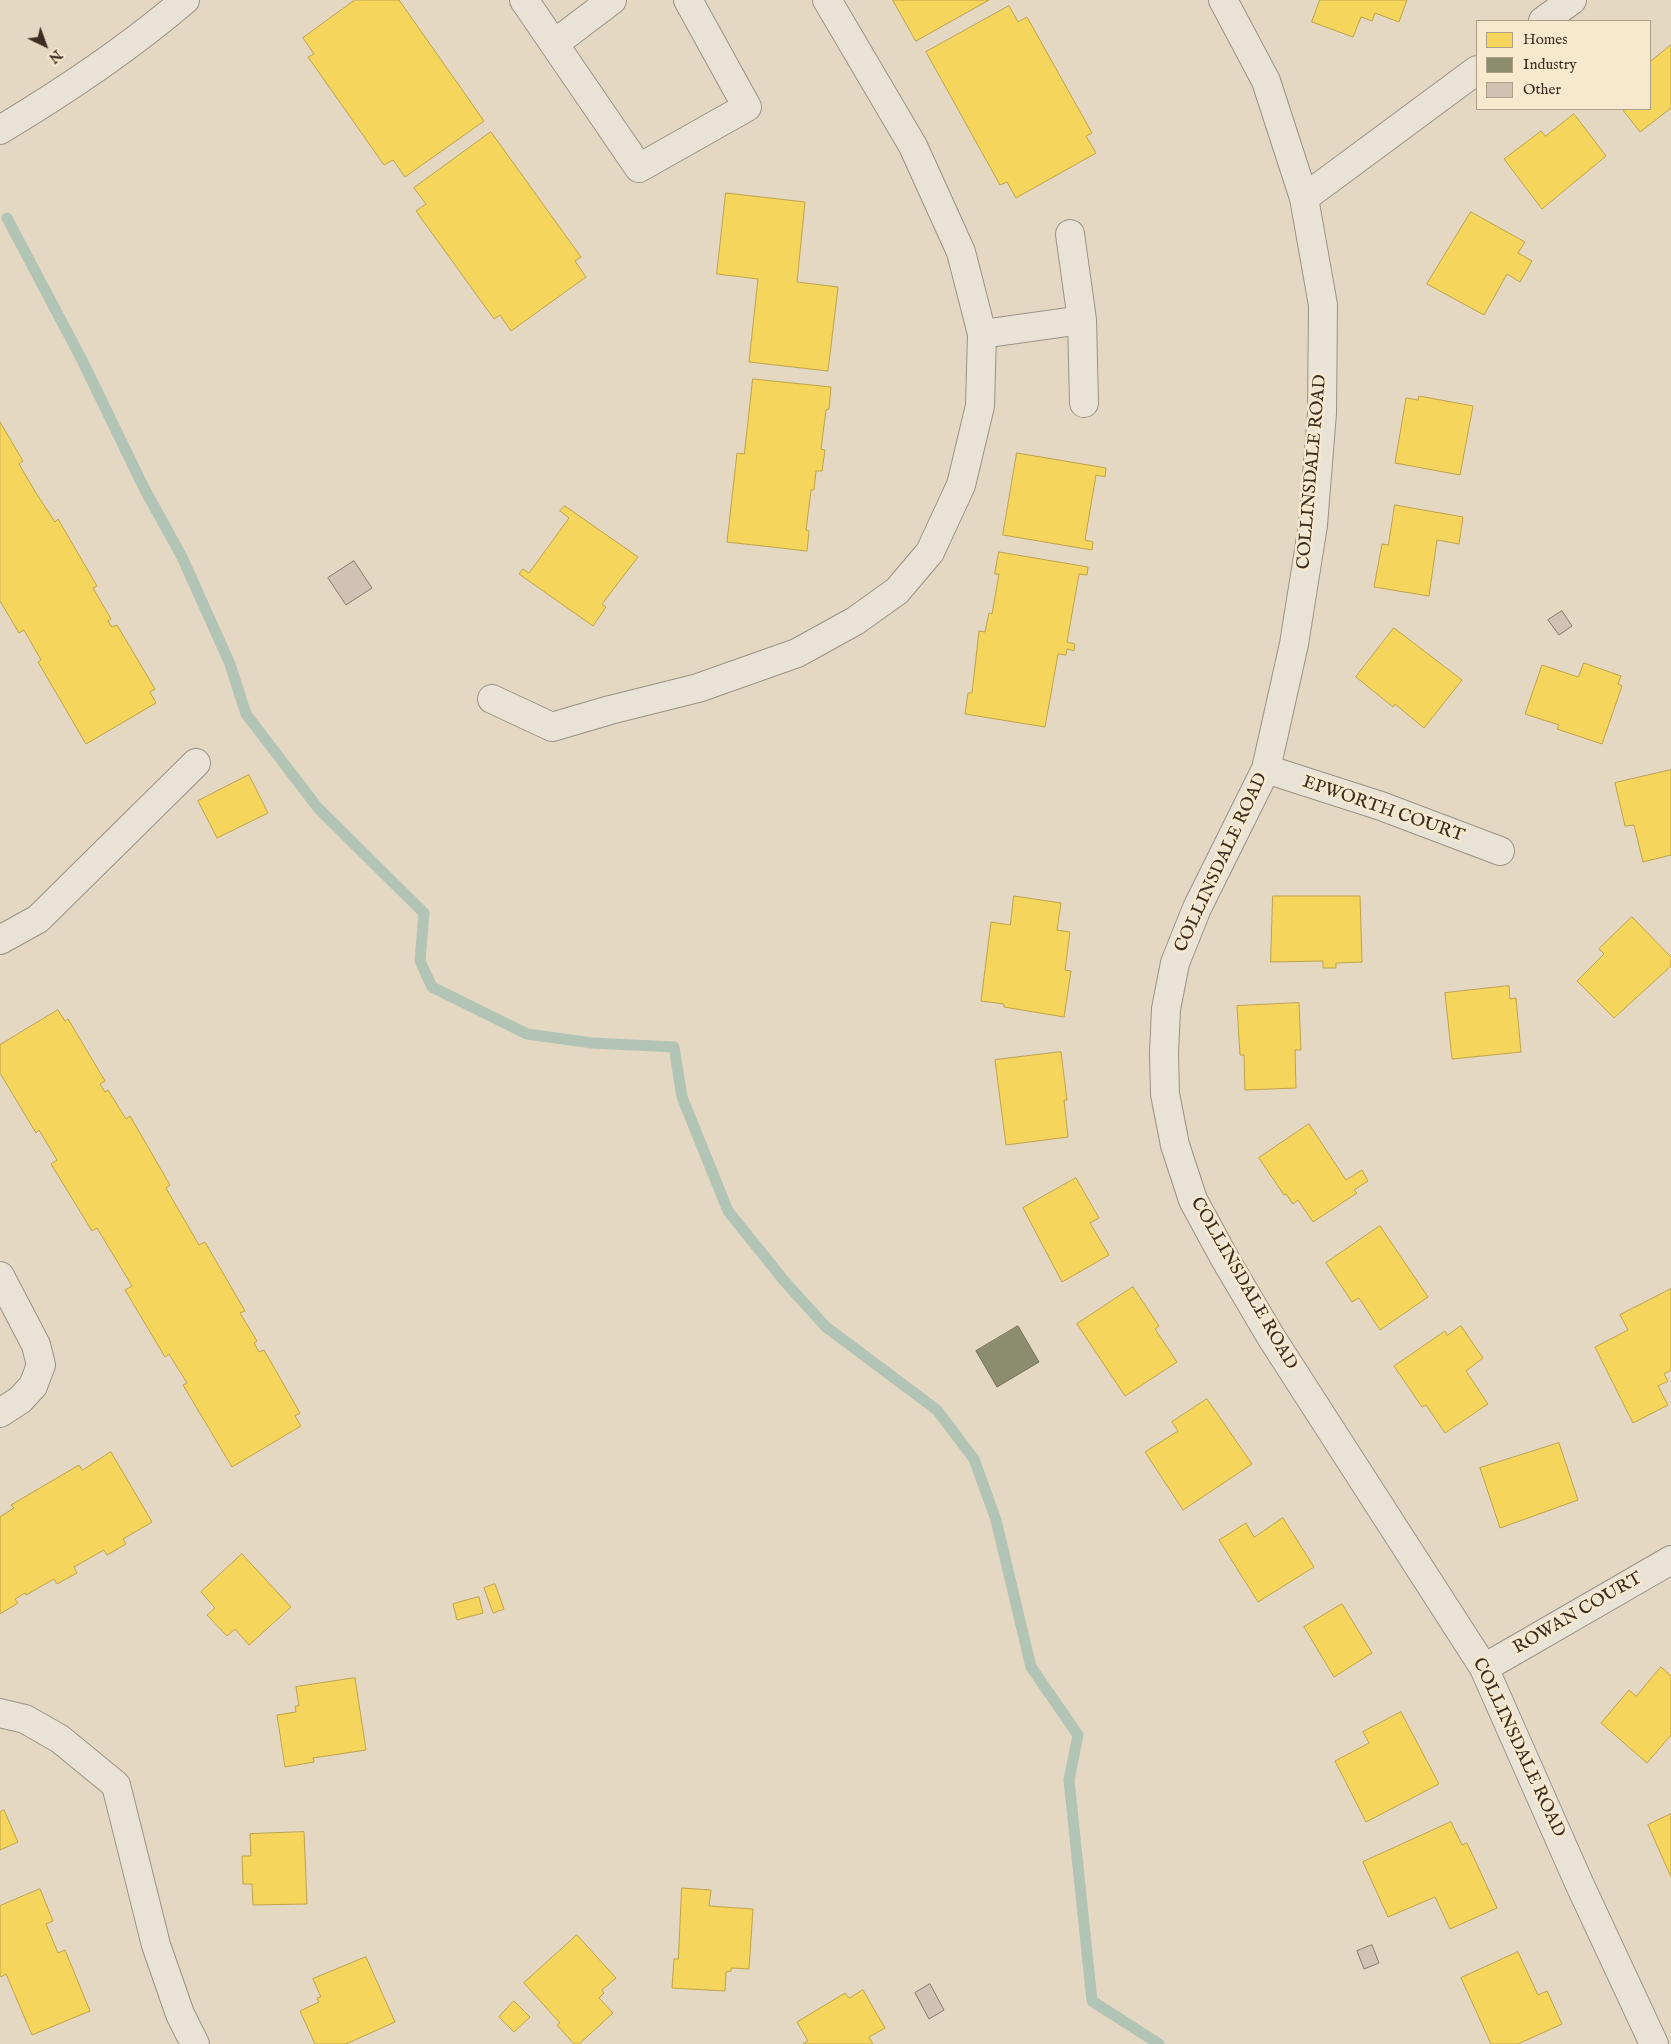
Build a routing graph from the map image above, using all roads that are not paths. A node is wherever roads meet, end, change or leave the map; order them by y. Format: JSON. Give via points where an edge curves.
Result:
{"nodes":[{"id":1,"x":186,"y":0,"type":"edge"},
{"id":2,"x":524,"y":0,"type":"edge"},
{"id":3,"x":612,"y":0,"type":"edge"},
{"id":4,"x":688,"y":0,"type":"edge"},
{"id":5,"x":827,"y":0,"type":"edge"},
{"id":6,"x":1223,"y":0,"type":"edge"},
{"id":7,"x":1572,"y":0,"type":"edge"},
{"id":8,"x":1544,"y":20,"type":"edge"},
{"id":9,"x":554,"y":44,"type":"junction"},
{"id":10,"x":1476,"y":71,"type":"edge"},
{"id":11,"x":0,"y":130,"type":"edge"},
{"id":12,"x":1304,"y":198,"type":"junction"},
{"id":13,"x":1070,"y":234,"type":"dead end"},
{"id":14,"x":1082,"y":320,"type":"junction"},
{"id":15,"x":982,"y":334,"type":"junction"},
{"id":16,"x":1084,"y":403,"type":"dead end"},
{"id":17,"x":492,"y":699,"type":"dead end"},
{"id":18,"x":196,"y":763,"type":"dead end"},
{"id":19,"x":1266,"y":770,"type":"junction"},
{"id":20,"x":1500,"y":851,"type":"dead end"},
{"id":21,"x":0,"y":940,"type":"edge"},
{"id":22,"x":0,"y":1276,"type":"edge"},
{"id":23,"x":0,"y":1413,"type":"edge"},
{"id":24,"x":1671,"y":1560,"type":"edge"},
{"id":25,"x":1484,"y":1668,"type":"junction"},
{"id":26,"x":0,"y":1713,"type":"edge"},
{"id":27,"x":195,"y":2044,"type":"edge"},
{"id":28,"x":1654,"y":2044,"type":"edge"}],
"edges":[{"from":1,"to":11,"type":"street","via":[[57,96]]},
{"from":2,"to":9,"type":"street"},
{"from":3,"to":9,"type":"street"},
{"from":4,"to":9,"type":"street","via":[[747,107],[639,168]]},
{"from":5,"to":15,"type":"street","via":[[913,146],[962,252]]},
{"from":6,"to":12,"type":"street","name":"COLLINSDALE ROAD","via":[[1266,81]]},
{"from":7,"to":8,"type":"street"},
{"from":10,"to":12,"type":"street"},
{"from":12,"to":19,"type":"street","name":"COLLINSDALE ROAD","via":[[1323,305],[1322,413],[1313,525],[1296,634]]},
{"from":13,"to":14,"type":"street"},
{"from":14,"to":15,"type":"street"},
{"from":14,"to":16,"type":"street"},
{"from":15,"to":17,"type":"street","via":[[980,406],[962,485],[930,552],[897,591],[855,621],[797,652],[698,688],[552,727]]},
{"from":18,"to":21,"type":"street","via":[[38,919]]},
{"from":19,"to":20,"type":"street","name":"EPWORTH COURT","via":[[1381,806]]},
{"from":19,"to":25,"type":"street","name":"COLLINSDALE ROAD","via":[[1197,908],[1176,963],[1166,1009],[1164,1053],[1165,1094],[1175,1145],[1193,1200],[1271,1337]]},
{"from":22,"to":23,"type":"street","via":[[36,1345],[41,1365],[33,1386],[20,1400]]},
{"from":24,"to":25,"type":"street","name":"ROWAN COURT"},
{"from":25,"to":28,"type":"street","name":"COLLINSDALE ROAD"},
{"from":26,"to":27,"type":"street","via":[[25,1719],[60,1739],[116,1785],[156,1945],[180,2014]]}]}
